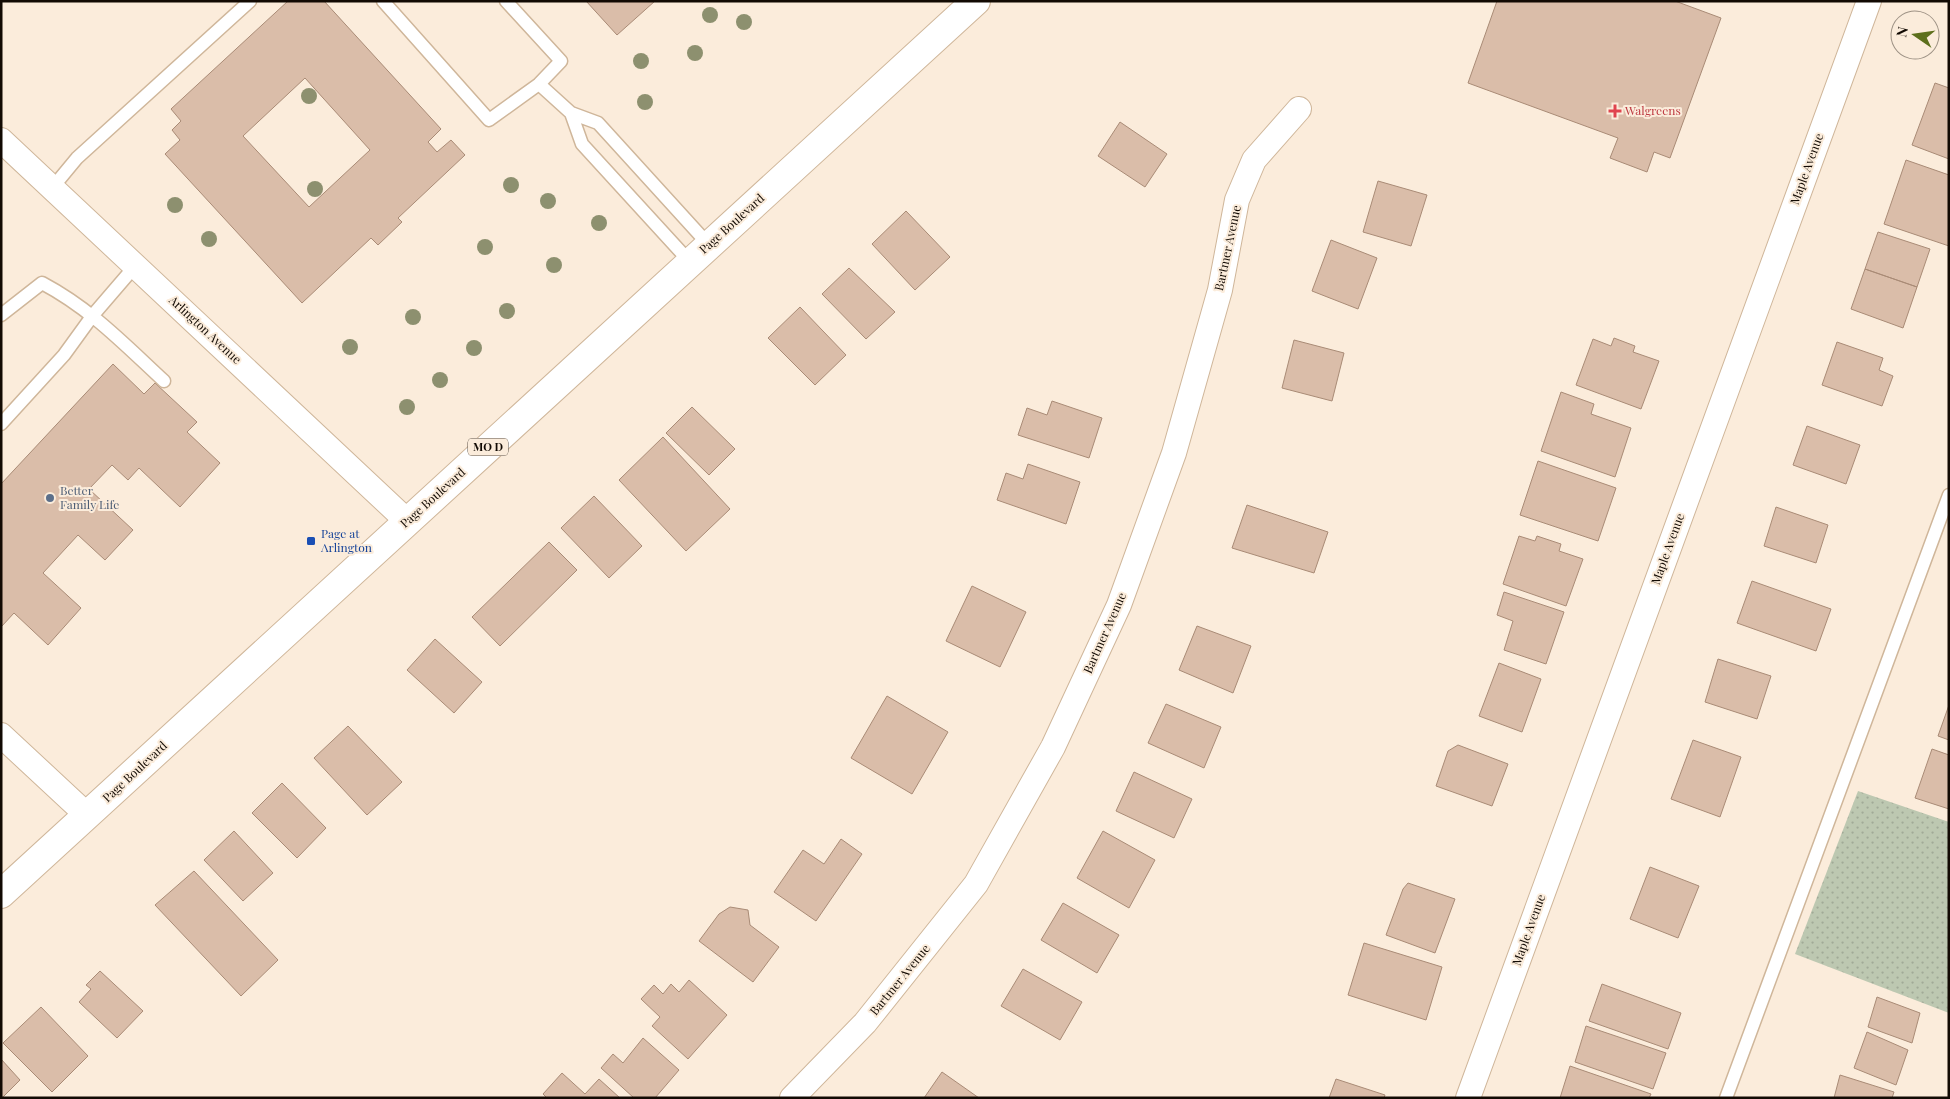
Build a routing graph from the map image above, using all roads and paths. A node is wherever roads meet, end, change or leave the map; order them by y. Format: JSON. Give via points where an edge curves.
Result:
{"nodes":[{"id":1,"x":250,"y":1,"type":"edge"},
{"id":2,"x":383,"y":1,"type":"edge"},
{"id":3,"x":506,"y":1,"type":"edge"},
{"id":4,"x":976,"y":1,"type":"edge"},
{"id":5,"x":1869,"y":1,"type":"edge"},
{"id":6,"x":539,"y":84,"type":"junction"},
{"id":7,"x":1299,"y":109,"type":"dead end"},
{"id":8,"x":571,"y":113,"type":"junction"},
{"id":9,"x":1,"y":140,"type":"edge"},
{"id":10,"x":53,"y":187,"type":"junction"},
{"id":11,"x":700,"y":254,"type":"junction"},
{"id":12,"x":136,"y":265,"type":"junction"},
{"id":13,"x":1,"y":315,"type":"edge"},
{"id":14,"x":93,"y":315,"type":"junction"},
{"id":15,"x":164,"y":381,"type":"dead end"},
{"id":16,"x":1,"y":424,"type":"edge"},
{"id":17,"x":1949,"y":495,"type":"edge"},
{"id":18,"x":407,"y":521,"type":"junction"},
{"id":19,"x":1,"y":735,"type":"edge"},
{"id":20,"x":88,"y":815,"type":"junction"},
{"id":21,"x":1,"y":894,"type":"edge"},
{"id":22,"x":792,"y":1098,"type":"edge"},
{"id":23,"x":1468,"y":1098,"type":"edge"},
{"id":24,"x":1726,"y":1098,"type":"edge"}],
"edges":[{"from":1,"to":10,"type":"lane","via":[[77,158]]},
{"from":2,"to":6,"type":"lane","via":[[489,120]]},
{"from":3,"to":6,"type":"lane","via":[[561,61]]},
{"from":4,"to":11,"type":"main road","name":"Page Boulevard","number":"MO D"},
{"from":5,"to":23,"type":"street","name":"Maple Avenue"},
{"from":6,"to":8,"type":"lane"},
{"from":7,"to":22,"type":"street","name":"Bartmer Avenue","via":[[1254,160],[1238,200],[1220,290],[1174,453],[1119,605],[1053,747],[976,884],[865,1023]]},
{"from":8,"to":11,"type":"lane","via":[[582,144]]},
{"from":8,"to":11,"type":"lane","via":[[598,123]]},
{"from":9,"to":10,"type":"street","name":"Arlington Avenue"},
{"from":10,"to":12,"type":"street","name":"Arlington Avenue"},
{"from":11,"to":18,"type":"main road","name":"Page Boulevard","number":"MO D"},
{"from":12,"to":14,"type":"lane"},
{"from":12,"to":18,"type":"street","name":"Arlington Avenue"},
{"from":13,"to":14,"type":"lane","via":[[42,283]]},
{"from":14,"to":15,"type":"lane"},
{"from":14,"to":16,"type":"lane","via":[[64,355]]},
{"from":17,"to":24,"type":"lane"},
{"from":18,"to":20,"type":"main road","name":"Page Boulevard","number":"MO D"},
{"from":19,"to":20,"type":"street"},
{"from":20,"to":21,"type":"main road","name":"Page Boulevard","number":"MO D"}]}
